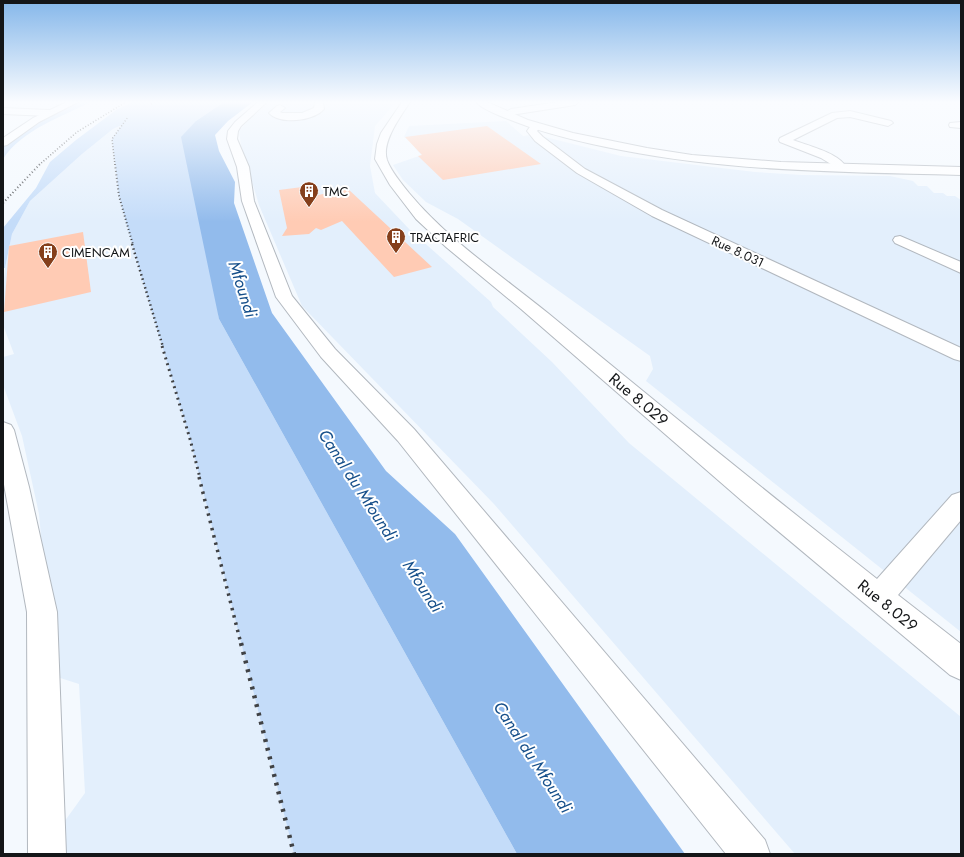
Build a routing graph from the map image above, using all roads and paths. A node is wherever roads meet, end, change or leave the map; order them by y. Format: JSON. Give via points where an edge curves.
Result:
{"nodes":[{"id":1,"x":233,"y":142,"type":"edge"},
{"id":2,"x":383,"y":142,"type":"edge"},
{"id":3,"x":543,"y":142,"type":"edge"},
{"id":4,"x":600,"y":142,"type":"edge"},
{"id":5,"x":620,"y":142,"type":"edge"},
{"id":6,"x":789,"y":142,"type":"edge"},
{"id":7,"x":838,"y":164,"type":"junction"},
{"id":8,"x":961,"y":166,"type":"edge"},
{"id":9,"x":961,"y":171,"type":"edge"},
{"id":10,"x":900,"y":240,"type":"dead end"},
{"id":11,"x":961,"y":268,"type":"edge"},
{"id":12,"x":961,"y":356,"type":"edge"},
{"id":13,"x":3,"y":430,"type":"edge"},
{"id":14,"x":961,"y":502,"type":"edge"},
{"id":15,"x":879,"y":598,"type":"junction"},
{"id":16,"x":961,"y":664,"type":"edge"},
{"id":17,"x":47,"y":854,"type":"edge"},
{"id":18,"x":751,"y":854,"type":"edge"}],
"edges":[{"from":1,"to":18,"type":"main road","via":[[243,167],[248,201],[284,298],[328,353],[406,435]]},
{"from":2,"to":15,"type":"main road","name":"Rue 8.029","via":[[382,158],[396,185],[421,216],[451,244]]},
{"from":3,"to":12,"type":"main road","name":"Rue 8.031","via":[[607,187],[678,224]]},
{"from":4,"to":9,"type":"main road","via":[[712,160]]},
{"from":5,"to":7,"type":"main road","via":[[649,148],[758,160]]},
{"from":6,"to":7,"type":"main road"},
{"from":7,"to":8,"type":"main road"},
{"from":10,"to":11,"type":"main road"},
{"from":13,"to":17,"type":"main road","via":[[18,487],[42,612]]},
{"from":14,"to":15,"type":"main road"},
{"from":15,"to":16,"type":"main road","name":"Rue 8.029"}]}
